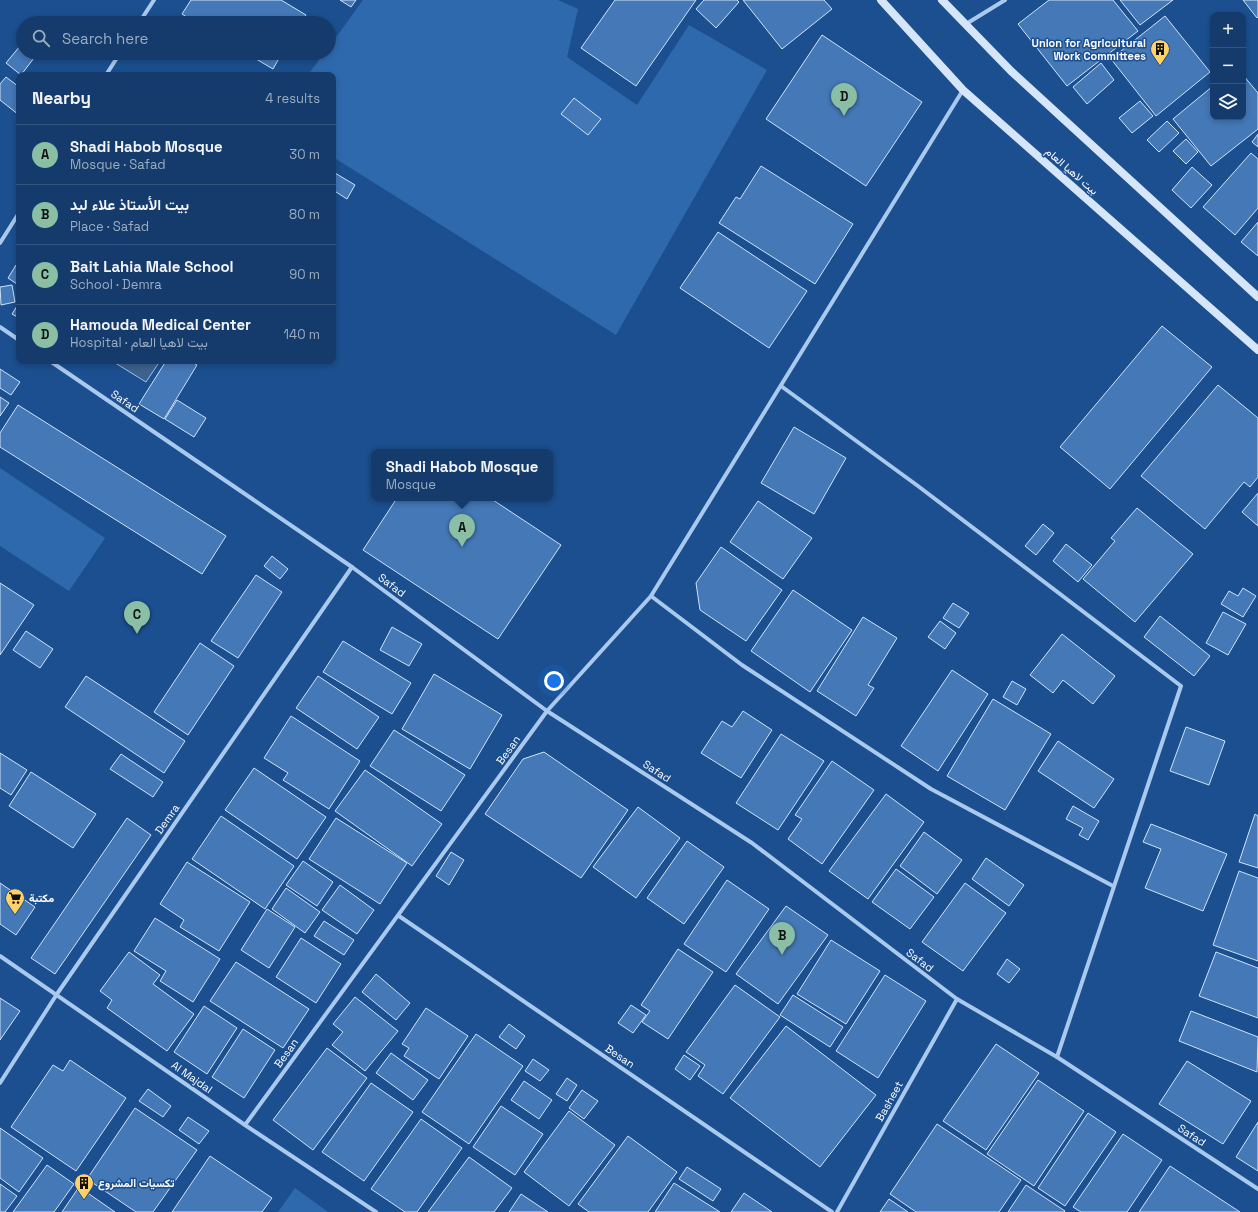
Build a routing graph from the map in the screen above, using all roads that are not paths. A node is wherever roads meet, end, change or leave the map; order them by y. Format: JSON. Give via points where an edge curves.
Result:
{"nodes":[{"id":1,"x":154,"y":0,"type":"edge"},
{"id":2,"x":881,"y":0,"type":"edge"},
{"id":3,"x":942,"y":0,"type":"edge"},
{"id":4,"x":1005,"y":0,"type":"edge"},
{"id":5,"x":144,"y":16,"type":"edge"},
{"id":6,"x":966,"y":25,"type":"junction"},
{"id":7,"x":116,"y":60,"type":"edge"},
{"id":8,"x":108,"y":72,"type":"edge"},
{"id":9,"x":963,"y":90,"type":"junction"},
{"id":10,"x":16,"y":217,"type":"edge"},
{"id":11,"x":0,"y":243,"type":"edge"},
{"id":12,"x":1258,"y":297,"type":"edge"},
{"id":13,"x":0,"y":327,"type":"edge"},
{"id":14,"x":16,"y":338,"type":"edge"},
{"id":15,"x":1258,"y":350,"type":"edge"},
{"id":16,"x":54,"y":364,"type":"edge"},
{"id":17,"x":781,"y":386,"type":"junction"},
{"id":18,"x":352,"y":566,"type":"junction"},
{"id":19,"x":651,"y":596,"type":"junction"},
{"id":20,"x":547,"y":711,"type":"junction"},
{"id":21,"x":1113,"y":886,"type":"junction"},
{"id":22,"x":399,"y":916,"type":"junction"},
{"id":23,"x":0,"y":956,"type":"edge"},
{"id":24,"x":57,"y":994,"type":"junction"},
{"id":25,"x":957,"y":999,"type":"junction"},
{"id":26,"x":1057,"y":1057,"type":"junction"},
{"id":27,"x":0,"y":1083,"type":"edge"},
{"id":28,"x":245,"y":1125,"type":"junction"},
{"id":29,"x":1258,"y":1189,"type":"edge"},
{"id":30,"x":376,"y":1212,"type":"edge"},
{"id":31,"x":832,"y":1212,"type":"edge"},
{"id":32,"x":837,"y":1212,"type":"edge"}],
"edges":[{"from":1,"to":5,"type":"street"},
{"from":2,"to":9,"type":"main road","name":"بيت لاهيا العام"},
{"from":3,"to":6,"type":"main road"},
{"from":4,"to":6,"type":"street"},
{"from":6,"to":12,"type":"main road","via":[[1011,71]]},
{"from":7,"to":8,"type":"street"},
{"from":9,"to":15,"type":"main road","name":"بيت لاهيا العام"},
{"from":9,"to":17,"type":"street","name":"Besan"},
{"from":10,"to":11,"type":"street"},
{"from":13,"to":14,"type":"street"},
{"from":16,"to":18,"type":"street","name":"Safad"},
{"from":17,"to":19,"type":"street","name":"Besan"},
{"from":17,"to":21,"type":"street","via":[[924,490],[1181,686]]},
{"from":18,"to":20,"type":"street","name":"Safad"},
{"from":18,"to":24,"type":"street","name":"Demra"},
{"from":19,"to":20,"type":"street","name":"Besan"},
{"from":19,"to":21,"type":"street","via":[[742,665],[931,789]]},
{"from":20,"to":22,"type":"street","name":"Besan"},
{"from":20,"to":25,"type":"street","name":"Safad","via":[[752,843]]},
{"from":21,"to":26,"type":"street"},
{"from":22,"to":28,"type":"street","name":"Besan"},
{"from":22,"to":31,"type":"street","name":"Besan"},
{"from":23,"to":24,"type":"street","name":"Al Majdal"},
{"from":24,"to":27,"type":"street","name":"Demra"},
{"from":24,"to":28,"type":"street","name":"Al Majdal"},
{"from":25,"to":26,"type":"street","name":"Safad"},
{"from":25,"to":32,"type":"street","name":"Basheet"},
{"from":26,"to":29,"type":"street","name":"Safad"},
{"from":28,"to":30,"type":"street","name":"Al Majdal"}]}
